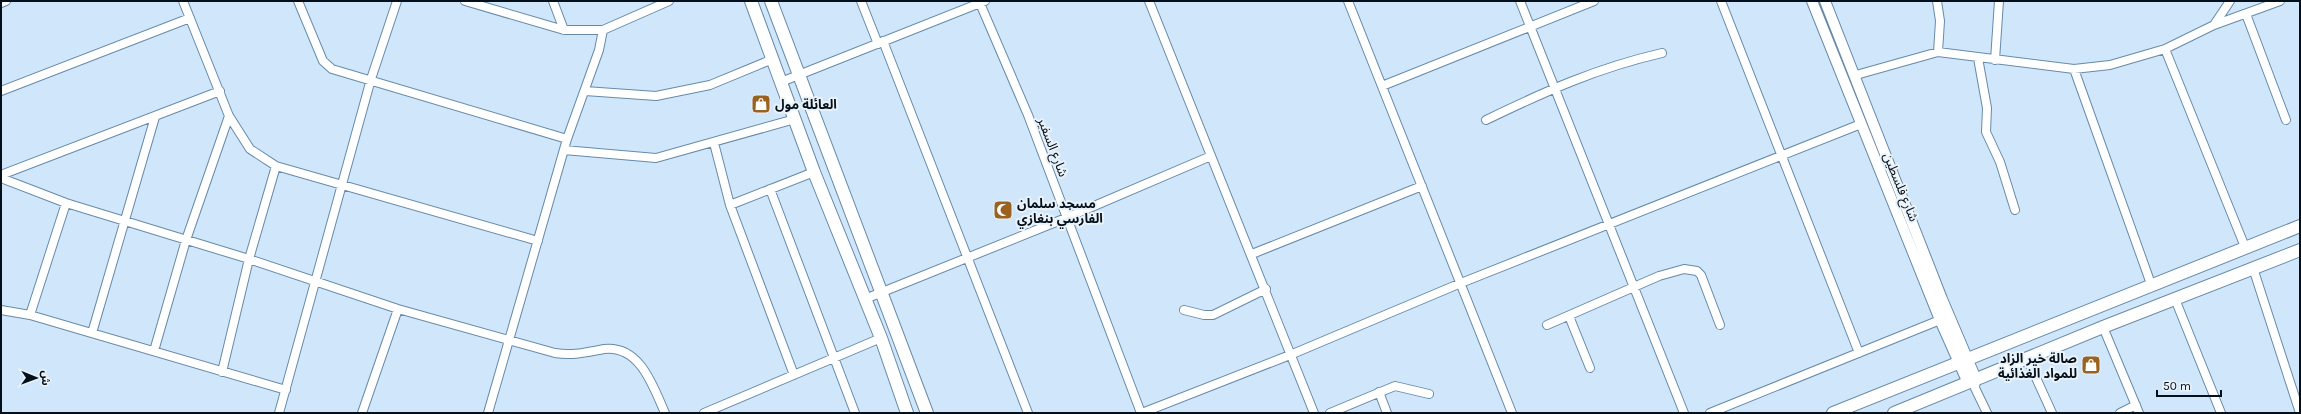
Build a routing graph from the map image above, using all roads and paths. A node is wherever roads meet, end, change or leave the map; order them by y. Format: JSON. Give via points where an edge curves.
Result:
{"nodes":[{"id":1,"x":6,"y":1,"type":"edge"},
{"id":2,"x":183,"y":1,"type":"edge"},
{"id":3,"x":298,"y":1,"type":"edge"},
{"id":4,"x":397,"y":1,"type":"edge"},
{"id":5,"x":465,"y":1,"type":"edge"},
{"id":6,"x":553,"y":1,"type":"edge"},
{"id":7,"x":669,"y":1,"type":"edge"},
{"id":8,"x":751,"y":1,"type":"edge"},
{"id":9,"x":771,"y":1,"type":"edge"},
{"id":10,"x":860,"y":1,"type":"edge"},
{"id":11,"x":1149,"y":1,"type":"edge"},
{"id":12,"x":1348,"y":1,"type":"edge"},
{"id":13,"x":1520,"y":1,"type":"edge"},
{"id":14,"x":1594,"y":1,"type":"edge"},
{"id":15,"x":1721,"y":1,"type":"edge"},
{"id":16,"x":1812,"y":1,"type":"edge"},
{"id":17,"x":1825,"y":1,"type":"edge"},
{"id":18,"x":1937,"y":1,"type":"edge"},
{"id":19,"x":1999,"y":1,"type":"edge"},
{"id":20,"x":2230,"y":1,"type":"edge"},
{"id":21,"x":2280,"y":1,"type":"edge"},
{"id":22,"x":981,"y":2,"type":"edge"},
{"id":23,"x":1,"y":3,"type":"edge"},
{"id":24,"x":2246,"y":14,"type":"junction"},
{"id":25,"x":190,"y":18,"type":"junction"},
{"id":26,"x":2214,"y":24,"type":"junction"},
{"id":27,"x":1530,"y":26,"type":"junction"},
{"id":28,"x":564,"y":30,"type":"junction"},
{"id":29,"x":603,"y":30,"type":"junction"},
{"id":30,"x":881,"y":42,"type":"junction"},
{"id":31,"x":2165,"y":49,"type":"junction"},
{"id":32,"x":1938,"y":52,"type":"junction"},
{"id":33,"x":1662,"y":53,"type":"dead end"},
{"id":34,"x":1978,"y":58,"type":"junction"},
{"id":35,"x":773,"y":59,"type":"junction"},
{"id":36,"x":1995,"y":60,"type":"junction"},
{"id":37,"x":2074,"y":69,"type":"junction"},
{"id":38,"x":798,"y":75,"type":"junction"},
{"id":39,"x":1856,"y":75,"type":"junction"},
{"id":40,"x":371,"y":79,"type":"junction"},
{"id":41,"x":781,"y":82,"type":"junction"},
{"id":42,"x":1382,"y":86,"type":"junction"},
{"id":43,"x":1554,"y":88,"type":"junction"},
{"id":44,"x":220,"y":91,"type":"junction"},
{"id":45,"x":585,"y":91,"type":"junction"},
{"id":46,"x":1,"y":92,"type":"edge"},
{"id":47,"x":229,"y":116,"type":"junction"},
{"id":48,"x":155,"y":117,"type":"junction"},
{"id":49,"x":795,"y":118,"type":"junction"},
{"id":50,"x":1486,"y":120,"type":"dead end"},
{"id":51,"x":2286,"y":120,"type":"dead end"},
{"id":52,"x":1861,"y":124,"type":"junction"},
{"id":53,"x":567,"y":139,"type":"junction"},
{"id":54,"x":714,"y":143,"type":"junction"},
{"id":55,"x":564,"y":150,"type":"junction"},
{"id":56,"x":1211,"y":156,"type":"junction"},
{"id":57,"x":1782,"y":156,"type":"junction"},
{"id":58,"x":276,"y":166,"type":"junction"},
{"id":59,"x":814,"y":172,"type":"junction"},
{"id":60,"x":1,"y":176,"type":"edge"},
{"id":61,"x":342,"y":184,"type":"junction"},
{"id":62,"x":1422,"y":186,"type":"junction"},
{"id":63,"x":770,"y":189,"type":"junction"},
{"id":64,"x":66,"y":203,"type":"junction"},
{"id":65,"x":730,"y":205,"type":"junction"},
{"id":66,"x":848,"y":205,"type":"junction"},
{"id":67,"x":2015,"y":210,"type":"dead end"},
{"id":68,"x":830,"y":213,"type":"junction"},
{"id":69,"x":1066,"y":218,"type":"junction"},
{"id":70,"x":124,"y":220,"type":"junction"},
{"id":71,"x":1610,"y":224,"type":"junction"},
{"id":72,"x":2300,"y":226,"type":"edge"},
{"id":73,"x":186,"y":240,"type":"junction"},
{"id":74,"x":538,"y":241,"type":"junction"},
{"id":75,"x":2245,"y":247,"type":"junction"},
{"id":76,"x":2300,"y":250,"type":"edge"},
{"id":77,"x":1252,"y":254,"type":"junction"},
{"id":78,"x":966,"y":257,"type":"junction"},
{"id":79,"x":249,"y":259,"type":"junction"},
{"id":80,"x":2253,"y":268,"type":"junction"},
{"id":81,"x":315,"y":281,"type":"junction"},
{"id":82,"x":1462,"y":283,"type":"junction"},
{"id":83,"x":2151,"y":284,"type":"junction"},
{"id":84,"x":1635,"y":286,"type":"junction"},
{"id":85,"x":1266,"y":289,"type":"junction"},
{"id":86,"x":882,"y":292,"type":"junction"},
{"id":87,"x":865,"y":299,"type":"junction"},
{"id":88,"x":2175,"y":299,"type":"junction"},
{"id":89,"x":398,"y":309,"type":"junction"},
{"id":90,"x":1,"y":310,"type":"edge"},
{"id":91,"x":1184,"y":310,"type":"dead end"},
{"id":92,"x":30,"y":315,"type":"junction"},
{"id":93,"x":1569,"y":316,"type":"junction"},
{"id":94,"x":1940,"y":320,"type":"junction"},
{"id":95,"x":1547,"y":325,"type":"dead end"},
{"id":96,"x":1720,"y":325,"type":"dead end"},
{"id":97,"x":2103,"y":327,"type":"junction"},
{"id":98,"x":92,"y":334,"type":"junction"},
{"id":99,"x":881,"y":338,"type":"junction"},
{"id":100,"x":509,"y":340,"type":"junction"},
{"id":101,"x":154,"y":352,"type":"junction"},
{"id":102,"x":1859,"y":353,"type":"junction"},
{"id":103,"x":1290,"y":355,"type":"junction"},
{"id":104,"x":834,"y":357,"type":"junction"},
{"id":105,"x":2027,"y":358,"type":"junction"},
{"id":106,"x":1962,"y":360,"type":"junction"},
{"id":107,"x":1590,"y":368,"type":"dead end"},
{"id":108,"x":222,"y":372,"type":"junction"},
{"id":109,"x":794,"y":375,"type":"junction"},
{"id":110,"x":1973,"y":383,"type":"junction"},
{"id":111,"x":286,"y":390,"type":"junction"},
{"id":112,"x":1379,"y":392,"type":"junction"},
{"id":113,"x":1429,"y":394,"type":"dead end"},
{"id":114,"x":2137,"y":409,"type":"edge"},
{"id":115,"x":279,"y":413,"type":"edge"},
{"id":116,"x":362,"y":413,"type":"edge"},
{"id":117,"x":488,"y":413,"type":"edge"},
{"id":118,"x":665,"y":413,"type":"edge"},
{"id":119,"x":704,"y":413,"type":"edge"},
{"id":120,"x":855,"y":413,"type":"edge"},
{"id":121,"x":907,"y":413,"type":"edge"},
{"id":122,"x":927,"y":413,"type":"edge"},
{"id":123,"x":1028,"y":413,"type":"edge"},
{"id":124,"x":1142,"y":413,"type":"edge"},
{"id":125,"x":1314,"y":413,"type":"edge"},
{"id":126,"x":1330,"y":413,"type":"edge"},
{"id":127,"x":1387,"y":413,"type":"edge"},
{"id":128,"x":1512,"y":413,"type":"edge"},
{"id":129,"x":1684,"y":413,"type":"edge"},
{"id":130,"x":1710,"y":413,"type":"edge"},
{"id":131,"x":1833,"y":413,"type":"edge"},
{"id":132,"x":1894,"y":413,"type":"edge"},
{"id":133,"x":1986,"y":413,"type":"edge"},
{"id":134,"x":2052,"y":413,"type":"edge"},
{"id":135,"x":2120,"y":413,"type":"edge"},
{"id":136,"x":2221,"y":413,"type":"edge"},
{"id":137,"x":2300,"y":413,"type":"edge"}],
"edges":[{"from":1,"to":23,"type":"street"},
{"from":2,"to":25,"type":"street"},
{"from":3,"to":40,"type":"street","via":[[327,66]]},
{"from":4,"to":40,"type":"street"},
{"from":5,"to":28,"type":"street"},
{"from":6,"to":28,"type":"street"},
{"from":7,"to":29,"type":"street"},
{"from":8,"to":35,"type":"main road"},
{"from":9,"to":38,"type":"main road"},
{"from":10,"to":30,"type":"street"},
{"from":11,"to":56,"type":"street"},
{"from":12,"to":42,"type":"street"},
{"from":13,"to":27,"type":"street"},
{"from":14,"to":27,"type":"street"},
{"from":15,"to":57,"type":"street"},
{"from":16,"to":52,"type":"street","name":"شارع فلسطين"},
{"from":17,"to":39,"type":"street","name":"شارع فلسطين"},
{"from":18,"to":32,"type":"street","via":[[1940,21]]},
{"from":19,"to":36,"type":"street"},
{"from":20,"to":26,"type":"street"},
{"from":21,"to":24,"type":"street"},
{"from":22,"to":30,"type":"street"},
{"from":22,"to":69,"type":"street","name":"شارع السفير","via":[[1028,115]]},
{"from":24,"to":26,"type":"street"},
{"from":24,"to":51,"type":"street"},
{"from":25,"to":44,"type":"street"},
{"from":25,"to":46,"type":"street"},
{"from":26,"to":31,"type":"street"},
{"from":27,"to":42,"type":"street"},
{"from":27,"to":43,"type":"street"},
{"from":28,"to":29,"type":"street"},
{"from":29,"to":45,"type":"street"},
{"from":30,"to":38,"type":"street"},
{"from":30,"to":78,"type":"street"},
{"from":31,"to":37,"type":"street","via":[[2125,62]]},
{"from":31,"to":75,"type":"street"},
{"from":32,"to":34,"type":"street"},
{"from":32,"to":39,"type":"street"},
{"from":33,"to":43,"type":"street","via":[[1616,64]]},
{"from":34,"to":36,"type":"street"},
{"from":34,"to":67,"type":"street","via":[[1987,108],[1986,132],[2000,162]]},
{"from":35,"to":41,"type":"main road"},
{"from":35,"to":45,"type":"street","via":[[710,85],[656,96]]},
{"from":36,"to":37,"type":"street"},
{"from":37,"to":83,"type":"street"},
{"from":38,"to":41,"type":"street"},
{"from":38,"to":66,"type":"main road"},
{"from":39,"to":106,"type":"street","name":"شارع فلسطين"},
{"from":40,"to":53,"type":"street"},
{"from":40,"to":61,"type":"street"},
{"from":41,"to":49,"type":"main road"},
{"from":42,"to":62,"type":"street"},
{"from":43,"to":50,"type":"street"},
{"from":43,"to":71,"type":"street"},
{"from":44,"to":47,"type":"street"},
{"from":44,"to":48,"type":"street"},
{"from":45,"to":53,"type":"street"},
{"from":47,"to":58,"type":"street","via":[[250,149]]},
{"from":47,"to":73,"type":"street"},
{"from":48,"to":60,"type":"street"},
{"from":48,"to":70,"type":"street"},
{"from":49,"to":54,"type":"street"},
{"from":49,"to":59,"type":"main road"},
{"from":52,"to":57,"type":"street"},
{"from":52,"to":94,"type":"street","name":"شارع فلسطين"},
{"from":53,"to":55,"type":"street"},
{"from":54,"to":55,"type":"street","via":[[656,158]]},
{"from":54,"to":65,"type":"street"},
{"from":55,"to":74,"type":"street"},
{"from":56,"to":69,"type":"street"},
{"from":56,"to":77,"type":"street"},
{"from":57,"to":71,"type":"street"},
{"from":57,"to":102,"type":"street"},
{"from":58,"to":61,"type":"street"},
{"from":58,"to":79,"type":"street"},
{"from":59,"to":63,"type":"street"},
{"from":59,"to":68,"type":"main road"},
{"from":60,"to":64,"type":"street"},
{"from":61,"to":74,"type":"street"},
{"from":61,"to":81,"type":"street"},
{"from":62,"to":77,"type":"street"},
{"from":62,"to":82,"type":"street"},
{"from":63,"to":65,"type":"street"},
{"from":63,"to":104,"type":"street"},
{"from":64,"to":70,"type":"street"},
{"from":64,"to":92,"type":"street"},
{"from":65,"to":109,"type":"street"},
{"from":66,"to":68,"type":"main road"},
{"from":66,"to":86,"type":"main road"},
{"from":68,"to":87,"type":"main road"},
{"from":69,"to":78,"type":"street"},
{"from":69,"to":124,"type":"street","name":"شارع السفير"},
{"from":70,"to":73,"type":"street"},
{"from":70,"to":98,"type":"street"},
{"from":71,"to":82,"type":"street"},
{"from":71,"to":84,"type":"street"},
{"from":72,"to":75,"type":"main road"},
{"from":73,"to":79,"type":"street"},
{"from":73,"to":101,"type":"street"},
{"from":74,"to":100,"type":"street"},
{"from":75,"to":83,"type":"main road"},
{"from":76,"to":80,"type":"main road"},
{"from":77,"to":85,"type":"street"},
{"from":78,"to":86,"type":"street"},
{"from":78,"to":123,"type":"street"},
{"from":79,"to":81,"type":"street"},
{"from":79,"to":108,"type":"street"},
{"from":80,"to":88,"type":"main road"},
{"from":80,"to":137,"type":"street"},
{"from":81,"to":89,"type":"street"},
{"from":81,"to":111,"type":"street"},
{"from":82,"to":103,"type":"street"},
{"from":82,"to":128,"type":"street"},
{"from":83,"to":106,"type":"main road"},
{"from":84,"to":93,"type":"street"},
{"from":84,"to":96,"type":"street","via":[[1684,269],[1697,271],[1701,275]]},
{"from":84,"to":129,"type":"street"},
{"from":85,"to":91,"type":"street","via":[[1213,315]]},
{"from":85,"to":103,"type":"street"},
{"from":86,"to":87,"type":"street"},
{"from":86,"to":122,"type":"main road"},
{"from":87,"to":99,"type":"main road"},
{"from":88,"to":97,"type":"main road"},
{"from":88,"to":136,"type":"street"},
{"from":89,"to":100,"type":"street"},
{"from":89,"to":116,"type":"street"},
{"from":90,"to":92,"type":"street"},
{"from":92,"to":98,"type":"street"},
{"from":93,"to":95,"type":"street"},
{"from":93,"to":107,"type":"street"},
{"from":94,"to":102,"type":"street"},
{"from":94,"to":106,"type":"street","name":"شارع فلسطين"},
{"from":97,"to":105,"type":"main road"},
{"from":97,"to":114,"type":"street"},
{"from":98,"to":101,"type":"street"},
{"from":99,"to":104,"type":"street"},
{"from":99,"to":121,"type":"main road"},
{"from":100,"to":117,"type":"street"},
{"from":100,"to":118,"type":"street","via":[[566,355],[615,348],[625,351],[633,356],[651,381]]},
{"from":101,"to":108,"type":"street"},
{"from":102,"to":130,"type":"street"},
{"from":103,"to":124,"type":"street"},
{"from":103,"to":125,"type":"street"},
{"from":104,"to":109,"type":"street"},
{"from":104,"to":120,"type":"street"},
{"from":105,"to":110,"type":"main road"},
{"from":105,"to":134,"type":"street"},
{"from":106,"to":110,"type":"street","name":"شارع فلسطين"},
{"from":106,"to":131,"type":"main road"},
{"from":108,"to":111,"type":"street"},
{"from":109,"to":119,"type":"street"},
{"from":110,"to":132,"type":"main road"},
{"from":110,"to":133,"type":"street"},
{"from":111,"to":115,"type":"street"},
{"from":112,"to":113,"type":"street","via":[[1395,386]]},
{"from":112,"to":126,"type":"street"},
{"from":112,"to":127,"type":"street"},
{"from":114,"to":135,"type":"street"}]}
